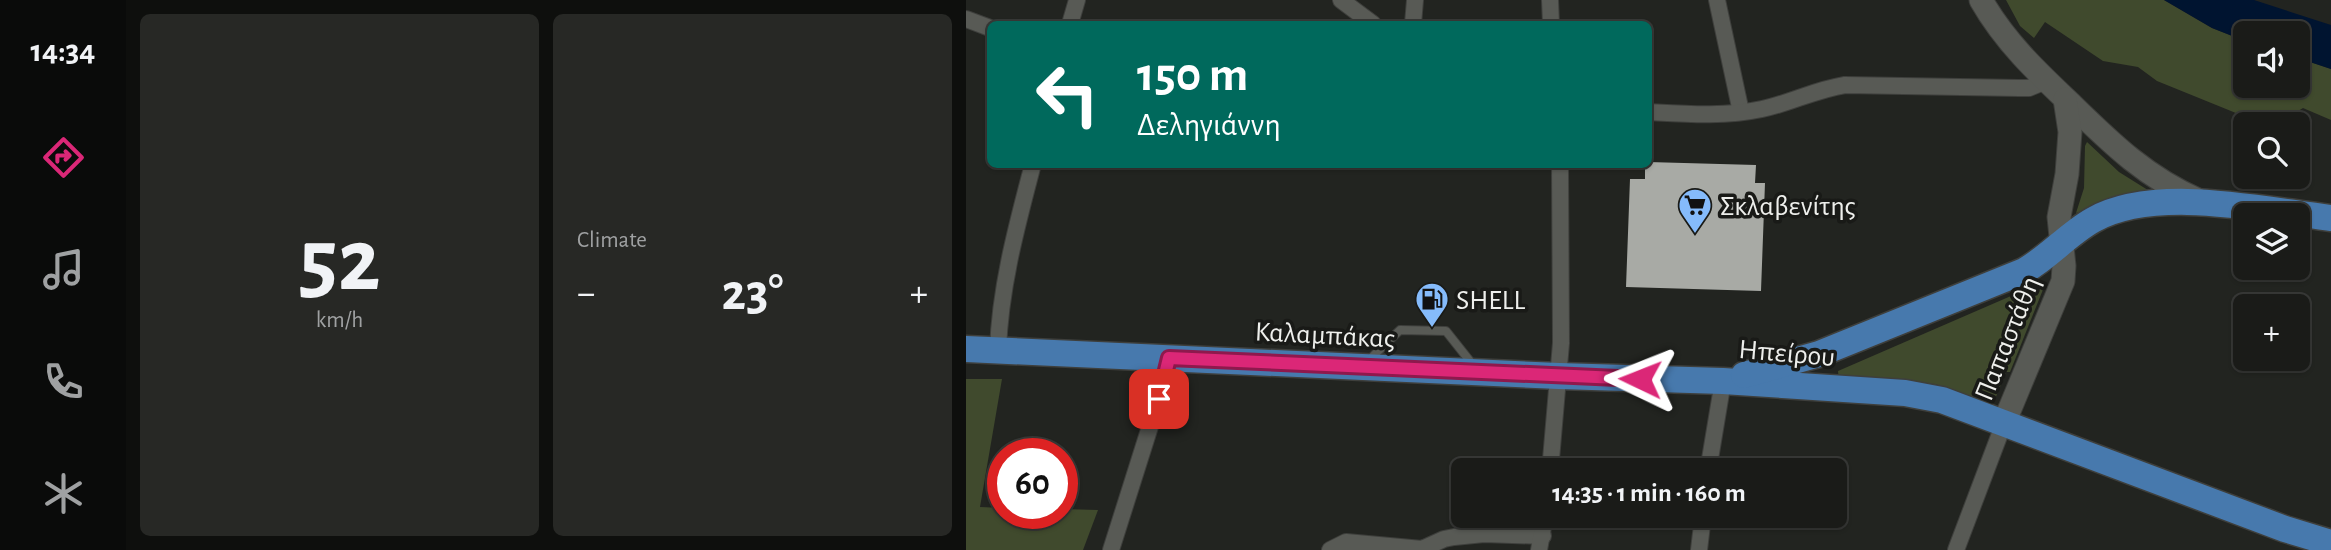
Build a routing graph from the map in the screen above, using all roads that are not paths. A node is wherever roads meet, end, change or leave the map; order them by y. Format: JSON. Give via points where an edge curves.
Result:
{"nodes":[{"id":1,"x":1077,"y":0,"type":"edge"},
{"id":2,"x":1341,"y":0,"type":"edge"},
{"id":3,"x":1415,"y":0,"type":"edge"},
{"id":4,"x":1550,"y":0,"type":"edge"},
{"id":5,"x":1717,"y":0,"type":"edge"},
{"id":6,"x":1981,"y":0,"type":"edge"},
{"id":7,"x":966,"y":19,"type":"edge"},
{"id":8,"x":1071,"y":21,"type":"edge"},
{"id":9,"x":1369,"y":21,"type":"edge"},
{"id":10,"x":1413,"y":21,"type":"edge"},
{"id":11,"x":1551,"y":21,"type":"edge"},
{"id":12,"x":987,"y":26,"type":"edge"},
{"id":13,"x":2046,"y":82,"type":"junction"},
{"id":14,"x":2065,"y":99,"type":"junction"},
{"id":15,"x":1652,"y":112,"type":"edge"},
{"id":16,"x":1741,"y":112,"type":"junction"},
{"id":17,"x":1032,"y":168,"type":"edge"},
{"id":18,"x":1560,"y":168,"type":"edge"},
{"id":19,"x":2203,"y":202,"type":"junction"},
{"id":20,"x":2331,"y":218,"type":"edge"},
{"id":21,"x":2062,"y":245,"type":"junction"},
{"id":22,"x":966,"y":349,"type":"edge"},
{"id":23,"x":998,"y":350,"type":"junction"},
{"id":24,"x":1169,"y":358,"type":"junction"},
{"id":25,"x":1362,"y":367,"type":"junction"},
{"id":26,"x":1479,"y":373,"type":"junction"},
{"id":27,"x":1559,"y":376,"type":"junction"},
{"id":28,"x":1723,"y":381,"type":"junction"},
{"id":29,"x":2004,"y":423,"type":"junction"},
{"id":30,"x":1551,"y":458,"type":"edge"},
{"id":31,"x":1710,"y":458,"type":"edge"},
{"id":32,"x":1702,"y":528,"type":"edge"},
{"id":33,"x":2285,"y":529,"type":"junction"},
{"id":34,"x":1541,"y":543,"type":"edge"},
{"id":35,"x":2331,"y":543,"type":"edge"},
{"id":36,"x":1111,"y":550,"type":"edge"},
{"id":37,"x":1330,"y":550,"type":"edge"},
{"id":38,"x":1422,"y":550,"type":"edge"},
{"id":39,"x":1699,"y":550,"type":"edge"},
{"id":40,"x":1956,"y":550,"type":"edge"},
{"id":41,"x":2305,"y":550,"type":"edge"}],
"edges":[{"from":1,"to":8,"type":"street"},
{"from":2,"to":9,"type":"street"},
{"from":3,"to":10,"type":"street"},
{"from":4,"to":11,"type":"street"},
{"from":5,"to":16,"type":"street"},
{"from":6,"to":13,"type":"street","via":[[2011,46]]},
{"from":7,"to":12,"type":"street"},
{"from":13,"to":14,"type":"street"},
{"from":13,"to":16,"type":"street","via":[[2029,88],[1845,85]]},
{"from":14,"to":19,"type":"street","via":[[2144,171]]},
{"from":14,"to":21,"type":"street","name":"Παπαστάθη","via":[[2070,148],[2059,217]]},
{"from":15,"to":16,"type":"street"},
{"from":17,"to":23,"type":"street","via":[[1017,222]]},
{"from":18,"to":27,"type":"street"},
{"from":19,"to":20,"type":"main road","name":"Ηπείρου"},
{"from":19,"to":21,"type":"main road","name":"Ηπείρου","via":[[2157,203],[2112,212],[2092,220]]},
{"from":21,"to":28,"type":"main road","name":"Ηπείρου","via":[[2024,271],[1819,354]]},
{"from":21,"to":29,"type":"street","name":"Παπαστάθη","via":[[2060,290]]},
{"from":22,"to":23,"type":"main road","name":"Καλαμπάκας"},
{"from":23,"to":24,"type":"main road","name":"Καλαμπάκας"},
{"from":24,"to":25,"type":"main road","name":"Καλαμπάκας"},
{"from":24,"to":36,"type":"street"},
{"from":25,"to":26,"type":"main road","name":"Καλαμπάκας"},
{"from":25,"to":26,"type":"lane","via":[[1400,330],[1446,331]]},
{"from":26,"to":27,"type":"main road","name":"Καλαμπάκας"},
{"from":27,"to":28,"type":"main road","name":"Καλαμπάκας"},
{"from":27,"to":30,"type":"street"},
{"from":28,"to":29,"type":"main road","name":"Ηπείρου","via":[[1915,394]]},
{"from":28,"to":31,"type":"street"},
{"from":29,"to":33,"type":"main road","name":"Ηπείρου"},
{"from":29,"to":40,"type":"street","name":"Παπαστάθη"},
{"from":32,"to":39,"type":"street"},
{"from":33,"to":35,"type":"main road","name":"Ηπείρου"},
{"from":33,"to":41,"type":"main road"},
{"from":34,"to":38,"type":"street","via":[[1484,534],[1444,539]]},
{"from":37,"to":38,"type":"street","via":[[1346,542]]}]}
